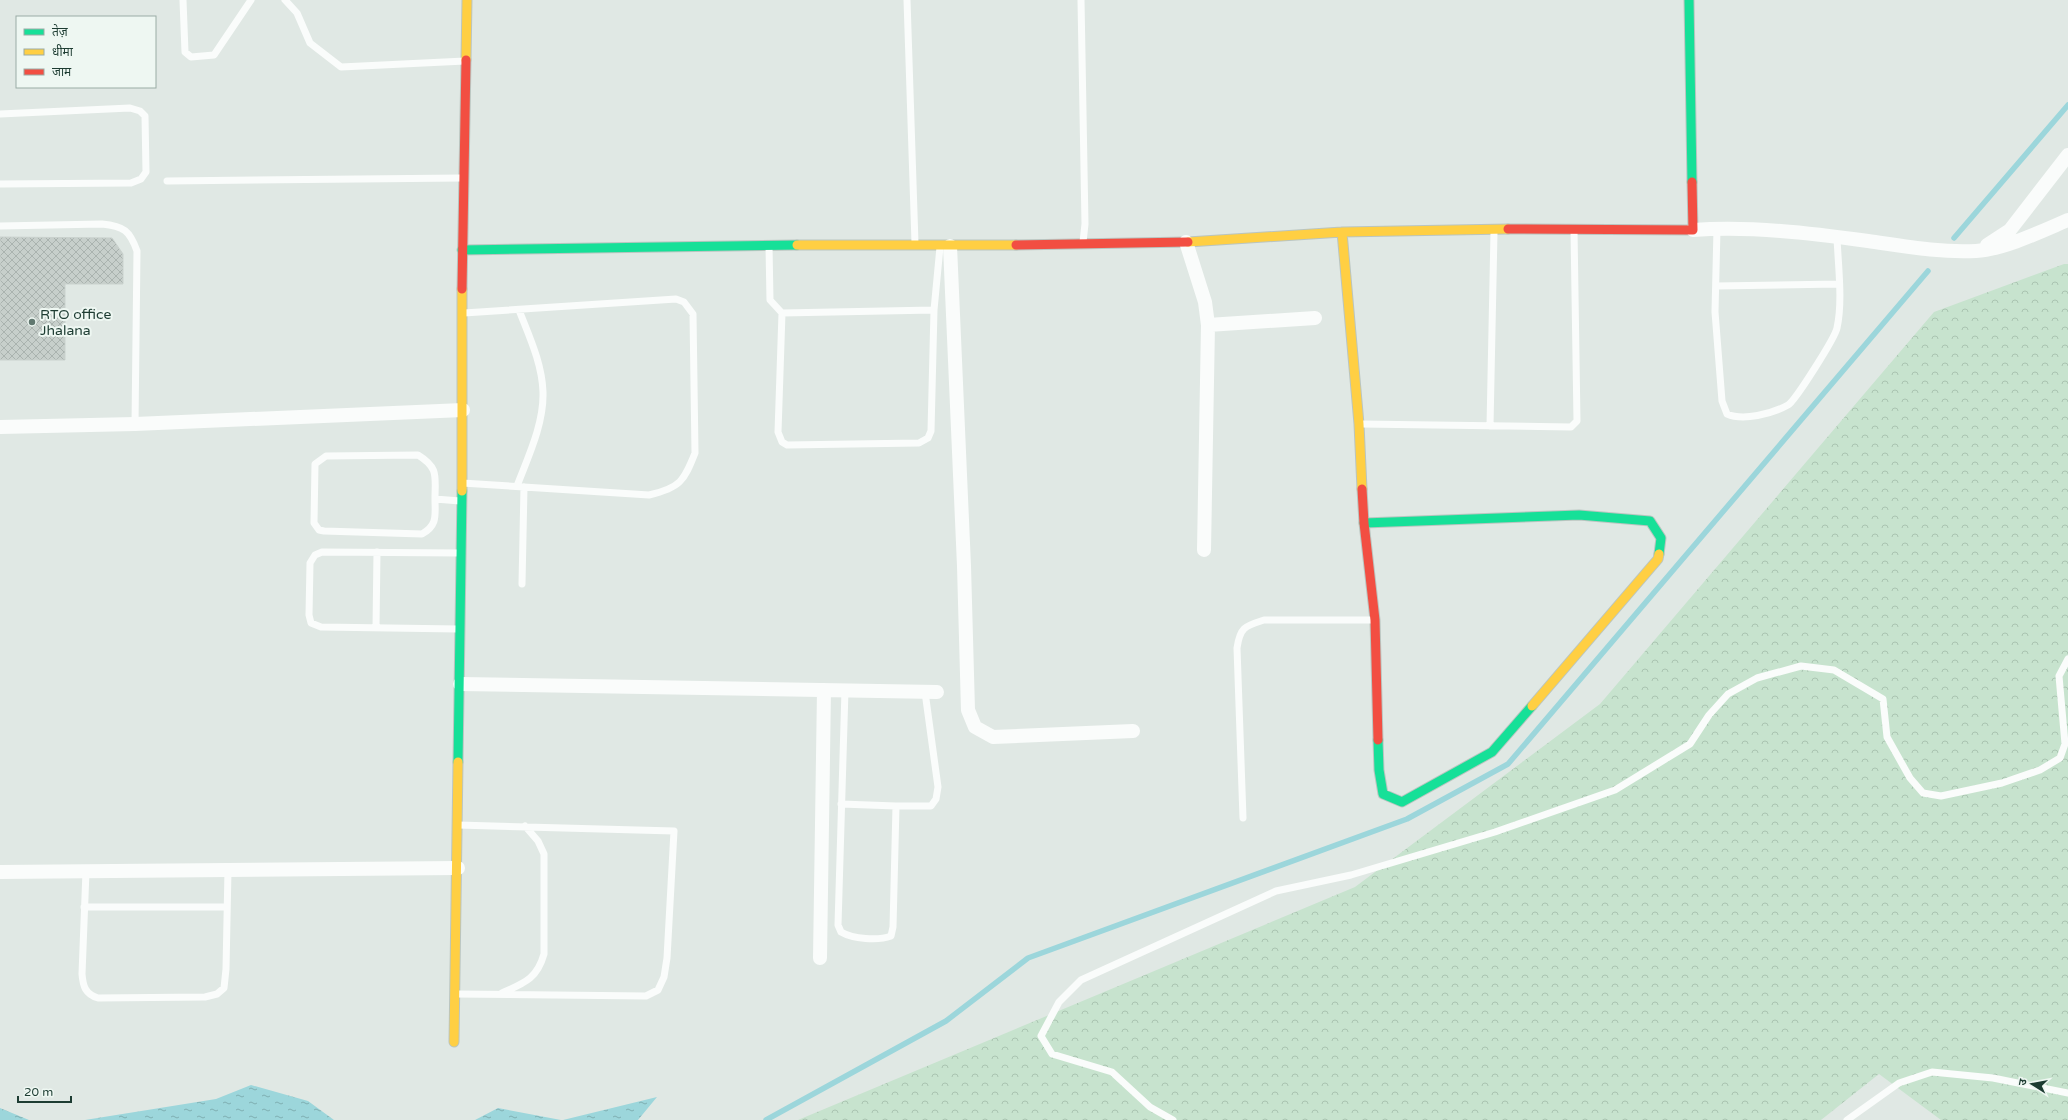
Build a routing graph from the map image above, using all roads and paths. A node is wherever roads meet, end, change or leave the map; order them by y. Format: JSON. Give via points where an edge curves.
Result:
{"nodes":[{"id":1,"x":183,"y":0,"type":"edge"},
{"id":2,"x":251,"y":0,"type":"edge"},
{"id":3,"x":285,"y":0,"type":"edge"},
{"id":4,"x":467,"y":0,"type":"edge"},
{"id":5,"x":907,"y":0,"type":"edge"},
{"id":6,"x":1081,"y":0,"type":"edge"},
{"id":7,"x":1689,"y":0,"type":"edge"},
{"id":8,"x":466,"y":61,"type":"junction"},
{"id":9,"x":0,"y":114,"type":"edge"},
{"id":10,"x":2068,"y":155,"type":"edge"},
{"id":11,"x":464,"y":178,"type":"junction"},
{"id":12,"x":167,"y":181,"type":"dead end"},
{"id":13,"x":0,"y":184,"type":"edge"},
{"id":14,"x":2068,"y":220,"type":"edge"},
{"id":15,"x":0,"y":226,"type":"edge"},
{"id":16,"x":1574,"y":228,"type":"junction"},
{"id":17,"x":1717,"y":228,"type":"junction"},
{"id":18,"x":1494,"y":229,"type":"junction"},
{"id":19,"x":1693,"y":230,"type":"junction"},
{"id":20,"x":1342,"y":232,"type":"junction"},
{"id":21,"x":1837,"y":237,"type":"junction"},
{"id":22,"x":1186,"y":242,"type":"junction"},
{"id":23,"x":1082,"y":244,"type":"junction"},
{"id":24,"x":769,"y":246,"type":"junction"},
{"id":25,"x":915,"y":246,"type":"junction"},
{"id":26,"x":945,"y":246,"type":"junction"},
{"id":27,"x":462,"y":250,"type":"junction"},
{"id":28,"x":1977,"y":251,"type":"junction"},
{"id":29,"x":1839,"y":284,"type":"junction"},
{"id":30,"x":1716,"y":286,"type":"junction"},
{"id":31,"x":519,"y":310,"type":"junction"},
{"id":32,"x":934,"y":310,"type":"junction"},
{"id":33,"x":782,"y":313,"type":"junction"},
{"id":34,"x":462,"y":314,"type":"junction"},
{"id":35,"x":1315,"y":318,"type":"dead end"},
{"id":36,"x":1208,"y":326,"type":"junction"},
{"id":37,"x":463,"y":410,"type":"junction"},
{"id":38,"x":135,"y":424,"type":"junction"},
{"id":39,"x":1359,"y":424,"type":"junction"},
{"id":40,"x":1490,"y":426,"type":"junction"},
{"id":41,"x":0,"y":427,"type":"edge"},
{"id":42,"x":462,"y":483,"type":"junction"},
{"id":43,"x":520,"y":486,"type":"junction"},
{"id":44,"x":434,"y":499,"type":"junction"},
{"id":45,"x":462,"y":501,"type":"junction"},
{"id":46,"x":1364,"y":523,"type":"junction"},
{"id":47,"x":1204,"y":550,"type":"dead end"},
{"id":48,"x":377,"y":552,"type":"junction"},
{"id":49,"x":461,"y":553,"type":"junction"},
{"id":50,"x":522,"y":584,"type":"dead end"},
{"id":51,"x":1375,"y":620,"type":"junction"},
{"id":52,"x":376,"y":628,"type":"junction"},
{"id":53,"x":460,"y":629,"type":"junction"},
{"id":54,"x":2068,"y":659,"type":"edge"},
{"id":55,"x":460,"y":684,"type":"junction"},
{"id":56,"x":824,"y":690,"type":"junction"},
{"id":57,"x":845,"y":690,"type":"junction"},
{"id":58,"x":931,"y":692,"type":"joint"},
{"id":59,"x":1133,"y":731,"type":"dead end"},
{"id":60,"x":841,"y":804,"type":"junction"},
{"id":61,"x":896,"y":806,"type":"junction"},
{"id":62,"x":1243,"y":818,"type":"dead end"},
{"id":63,"x":458,"y":825,"type":"junction"},
{"id":64,"x":525,"y":826,"type":"junction"},
{"id":65,"x":458,"y":868,"type":"junction"},
{"id":66,"x":228,"y":870,"type":"junction"},
{"id":67,"x":86,"y":871,"type":"junction"},
{"id":68,"x":0,"y":872,"type":"edge"},
{"id":69,"x":84,"y":907,"type":"junction"},
{"id":70,"x":228,"y":907,"type":"junction"},
{"id":71,"x":820,"y":958,"type":"dead end"},
{"id":72,"x":455,"y":994,"type":"junction"},
{"id":73,"x":500,"y":994,"type":"junction"},
{"id":74,"x":454,"y":1042,"type":"dead end"},
{"id":75,"x":2068,"y":1092,"type":"edge"},
{"id":76,"x":1173,"y":1120,"type":"edge"},
{"id":77,"x":1847,"y":1120,"type":"edge"}],
"edges":[{"from":1,"to":2,"type":"lane","via":[[185,52],[192,57],[214,55]]},
{"from":3,"to":8,"type":"lane","via":[[297,13],[310,43],[340,67]]},
{"from":4,"to":8,"type":"street"},
{"from":5,"to":25,"type":"lane"},
{"from":6,"to":23,"type":"lane","via":[[1085,224]]},
{"from":7,"to":19,"type":"street"},
{"from":8,"to":11,"type":"street"},
{"from":9,"to":13,"type":"lane","via":[[130,108],[140,110],[144,116],[146,172],[141,180],[131,183]]},
{"from":10,"to":28,"type":"street","via":[[2010,230]]},
{"from":11,"to":12,"type":"lane"},
{"from":11,"to":27,"type":"street"},
{"from":14,"to":28,"type":"street","via":[[2015,241]]},
{"from":15,"to":38,"type":"lane","via":[[102,224],[117,225],[131,234],[137,251]]},
{"from":16,"to":18,"type":"street"},
{"from":16,"to":19,"type":"street"},
{"from":16,"to":40,"type":"lane","via":[[1577,421],[1571,427]]},
{"from":17,"to":19,"type":"street"},
{"from":17,"to":21,"type":"street"},
{"from":17,"to":30,"type":"lane"},
{"from":18,"to":20,"type":"street"},
{"from":18,"to":40,"type":"lane"},
{"from":20,"to":22,"type":"street"},
{"from":20,"to":39,"type":"street"},
{"from":21,"to":28,"type":"street","via":[[1933,250]]},
{"from":21,"to":29,"type":"lane"},
{"from":22,"to":23,"type":"street"},
{"from":22,"to":36,"type":"street","via":[[1205,302]]},
{"from":23,"to":26,"type":"street"},
{"from":24,"to":25,"type":"street"},
{"from":24,"to":27,"type":"street"},
{"from":24,"to":33,"type":"lane","via":[[770,300]]},
{"from":25,"to":26,"type":"street"},
{"from":26,"to":32,"type":"lane"},
{"from":26,"to":59,"type":"street","via":[[964,566],[968,710],[975,727],[993,737]]},
{"from":27,"to":34,"type":"street"},
{"from":29,"to":30,"type":"lane"},
{"from":29,"to":30,"type":"lane","via":[[1837,329],[1789,405],[1758,415],[1736,418],[1727,414],[1722,401],[1715,312]]},
{"from":31,"to":34,"type":"lane"},
{"from":31,"to":43,"type":"lane","via":[[535,351],[543,392],[534,438]]},
{"from":31,"to":43,"type":"lane","via":[[676,299],[684,302],[693,314],[694,453],[688,471],[679,484],[663,492],[649,495]]},
{"from":32,"to":33,"type":"lane"},
{"from":32,"to":33,"type":"lane","via":[[931,431],[928,438],[919,443],[787,445],[782,442],[778,432]]},
{"from":34,"to":37,"type":"street"},
{"from":35,"to":36,"type":"street"},
{"from":36,"to":47,"type":"street"},
{"from":37,"to":38,"type":"street"},
{"from":37,"to":42,"type":"street"},
{"from":38,"to":41,"type":"street"},
{"from":39,"to":40,"type":"lane"},
{"from":39,"to":46,"type":"street"},
{"from":42,"to":43,"type":"lane"},
{"from":42,"to":45,"type":"street"},
{"from":43,"to":50,"type":"lane"},
{"from":44,"to":44,"type":"lane","via":[[436,472],[429,462],[418,455],[326,456],[315,464],[314,523],[319,530],[422,534],[430,529],[435,520]]},
{"from":44,"to":45,"type":"lane"},
{"from":45,"to":49,"type":"street"},
{"from":46,"to":51,"type":"street"},
{"from":46,"to":51,"type":"street","via":[[1579,515],[1650,521],[1661,538],[1658,559],[1492,752],[1402,802],[1383,794],[1379,770]]},
{"from":48,"to":49,"type":"lane"},
{"from":48,"to":52,"type":"lane"},
{"from":48,"to":52,"type":"lane","via":[[322,552],[315,555],[310,563],[308,615],[312,624],[321,627]]},
{"from":49,"to":53,"type":"street"},
{"from":51,"to":62,"type":"lane","via":[[1264,620],[1247,625],[1239,634],[1237,648]]},
{"from":52,"to":53,"type":"lane"},
{"from":53,"to":55,"type":"street"},
{"from":54,"to":76,"type":"lane","via":[[2060,676],[2065,744],[2060,758],[2040,770],[2002,783],[1941,796],[1923,792],[1910,778],[1888,737],[1883,699],[1834,670],[1801,666],[1757,678],[1728,694],[1709,715],[1690,744],[1615,790],[1488,834],[1351,875],[1276,891],[1081,980],[1059,1002],[1041,1036],[1052,1054],[1112,1072],[1150,1107]]},
{"from":55,"to":56,"type":"street"},
{"from":55,"to":63,"type":"street"},
{"from":56,"to":57,"type":"street"},
{"from":56,"to":71,"type":"street"},
{"from":57,"to":58,"type":"street"},
{"from":57,"to":60,"type":"lane"},
{"from":58,"to":61,"type":"lane","via":[[938,787],[936,799],[931,806]]},
{"from":60,"to":61,"type":"lane"},
{"from":60,"to":61,"type":"lane","via":[[838,925],[841,932],[847,936],[884,939],[891,936],[893,927]]},
{"from":63,"to":64,"type":"lane"},
{"from":63,"to":65,"type":"street"},
{"from":64,"to":73,"type":"lane","via":[[538,841],[544,854],[544,954],[540,967],[529,980]]},
{"from":64,"to":73,"type":"lane","via":[[674,831],[668,958],[658,990],[646,996]]},
{"from":65,"to":66,"type":"street"},
{"from":65,"to":72,"type":"street"},
{"from":66,"to":67,"type":"street"},
{"from":66,"to":70,"type":"lane"},
{"from":67,"to":68,"type":"street"},
{"from":67,"to":69,"type":"lane"},
{"from":69,"to":70,"type":"lane"},
{"from":69,"to":70,"type":"lane","via":[[84,988],[90,995],[98,998],[205,997],[217,994],[224,988]]},
{"from":72,"to":73,"type":"lane"},
{"from":72,"to":74,"type":"street"},
{"from":75,"to":77,"type":"lane","via":[[1992,1078],[1932,1072],[1900,1083]]}]}
